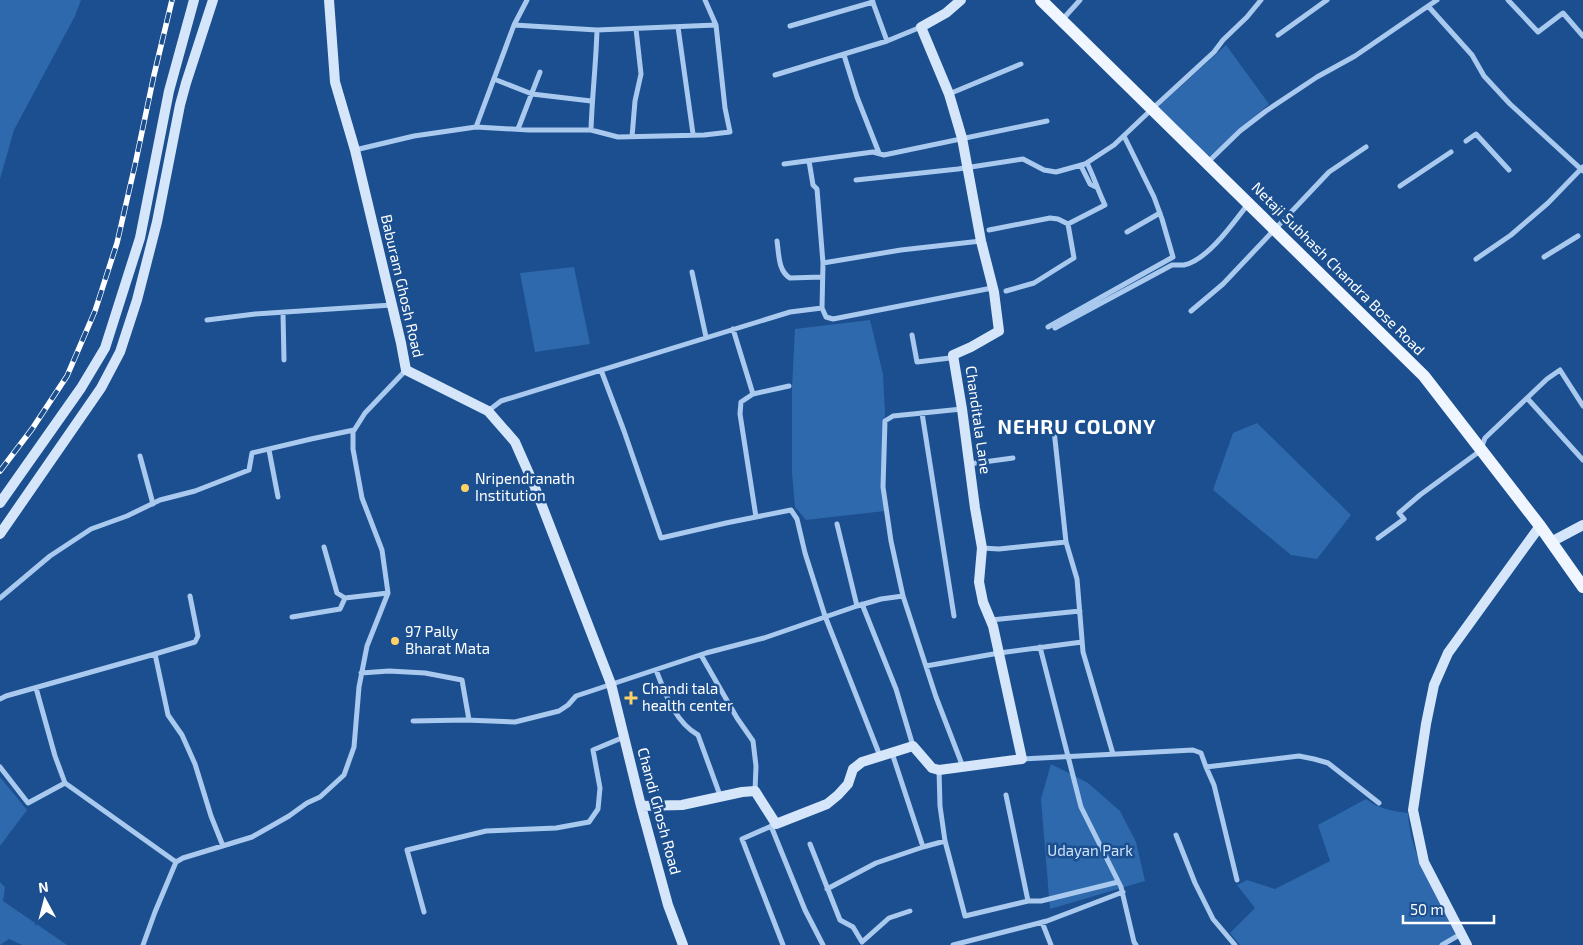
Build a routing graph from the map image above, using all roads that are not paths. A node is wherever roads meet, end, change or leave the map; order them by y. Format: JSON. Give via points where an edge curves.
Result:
{"nodes":[{"id":1,"x":194,"y":0,"type":"edge"},
{"id":2,"x":212,"y":0,"type":"edge"},
{"id":3,"x":329,"y":0,"type":"edge"},
{"id":4,"x":526,"y":0,"type":"edge"},
{"id":5,"x":705,"y":0,"type":"edge"},
{"id":6,"x":961,"y":0,"type":"edge"},
{"id":7,"x":1041,"y":0,"type":"edge"},
{"id":8,"x":1080,"y":0,"type":"edge"},
{"id":9,"x":1261,"y":0,"type":"edge"},
{"id":10,"x":1327,"y":0,"type":"edge"},
{"id":11,"x":1436,"y":0,"type":"edge"},
{"id":12,"x":1508,"y":0,"type":"edge"},
{"id":13,"x":872,"y":1,"type":"edge"},
{"id":14,"x":1428,"y":6,"type":"junction"},
{"id":15,"x":1062,"y":20,"type":"junction"},
{"id":16,"x":514,"y":25,"type":"junction"},
{"id":17,"x":716,"y":25,"type":"junction"},
{"id":18,"x":790,"y":26,"type":"dead end"},
{"id":19,"x":678,"y":27,"type":"junction"},
{"id":20,"x":921,"y":27,"type":"junction"},
{"id":21,"x":636,"y":28,"type":"junction"},
{"id":22,"x":597,"y":30,"type":"junction"},
{"id":23,"x":1278,"y":35,"type":"dead end"},
{"id":24,"x":1583,"y":36,"type":"edge"},
{"id":25,"x":887,"y":41,"type":"junction"},
{"id":26,"x":844,"y":55,"type":"junction"},
{"id":27,"x":1021,"y":64,"type":"dead end"},
{"id":28,"x":540,"y":72,"type":"dead end"},
{"id":29,"x":775,"y":75,"type":"dead end"},
{"id":30,"x":494,"y":79,"type":"junction"},
{"id":31,"x":532,"y":94,"type":"junction"},
{"id":32,"x":949,"y":94,"type":"junction"},
{"id":33,"x":592,"y":101,"type":"junction"},
{"id":34,"x":1152,"y":109,"type":"junction"},
{"id":35,"x":1047,"y":121,"type":"dead end"},
{"id":36,"x":476,"y":127,"type":"junction"},
{"id":37,"x":518,"y":129,"type":"junction"},
{"id":38,"x":591,"y":130,"type":"junction"},
{"id":39,"x":694,"y":134,"type":"junction"},
{"id":40,"x":632,"y":136,"type":"junction"},
{"id":41,"x":1124,"y":136,"type":"junction"},
{"id":42,"x":962,"y":138,"type":"junction"},
{"id":43,"x":1466,"y":141,"type":"dead end"},
{"id":44,"x":1366,"y":147,"type":"dead end"},
{"id":45,"x":355,"y":150,"type":"junction"},
{"id":46,"x":1451,"y":152,"type":"dead end"},
{"id":47,"x":878,"y":153,"type":"junction"},
{"id":48,"x":809,"y":161,"type":"junction"},
{"id":49,"x":1087,"y":163,"type":"junction"},
{"id":50,"x":1207,"y":163,"type":"junction"},
{"id":51,"x":784,"y":164,"type":"dead end"},
{"id":52,"x":1081,"y":166,"type":"junction"},
{"id":53,"x":967,"y":168,"type":"junction"},
{"id":54,"x":1582,"y":169,"type":"edge"},
{"id":55,"x":1509,"y":170,"type":"dead end"},
{"id":56,"x":856,"y":180,"type":"dead end"},
{"id":57,"x":1400,"y":186,"type":"dead end"},
{"id":58,"x":1096,"y":187,"type":"junction"},
{"id":59,"x":1249,"y":204,"type":"junction"},
{"id":60,"x":1160,"y":213,"type":"junction"},
{"id":61,"x":1068,"y":224,"type":"junction"},
{"id":62,"x":1274,"y":229,"type":"junction"},
{"id":63,"x":989,"y":230,"type":"dead end"},
{"id":64,"x":1127,"y":232,"type":"dead end"},
{"id":65,"x":1578,"y":236,"type":"dead end"},
{"id":66,"x":777,"y":241,"type":"dead end"},
{"id":67,"x":981,"y":241,"type":"junction"},
{"id":68,"x":1544,"y":257,"type":"dead end"},
{"id":69,"x":1476,"y":259,"type":"dead end"},
{"id":70,"x":823,"y":263,"type":"junction"},
{"id":71,"x":692,"y":272,"type":"dead end"},
{"id":72,"x":822,"y":277,"type":"junction"},
{"id":73,"x":993,"y":288,"type":"junction"},
{"id":74,"x":1006,"y":291,"type":"dead end"},
{"id":75,"x":392,"y":305,"type":"junction"},
{"id":76,"x":822,"y":308,"type":"junction"},
{"id":77,"x":1191,"y":311,"type":"dead end"},
{"id":78,"x":283,"y":312,"type":"junction"},
{"id":79,"x":207,"y":320,"type":"dead end"},
{"id":80,"x":1048,"y":327,"type":"dead end"},
{"id":81,"x":1055,"y":328,"type":"dead end"},
{"id":82,"x":733,"y":329,"type":"junction"},
{"id":83,"x":912,"y":335,"type":"dead end"},
{"id":84,"x":706,"y":337,"type":"junction"},
{"id":85,"x":953,"y":355,"type":"junction"},
{"id":86,"x":284,"y":360,"type":"dead end"},
{"id":87,"x":406,"y":370,"type":"junction"},
{"id":88,"x":601,"y":370,"type":"junction"},
{"id":89,"x":789,"y":386,"type":"dead end"},
{"id":90,"x":753,"y":394,"type":"junction"},
{"id":91,"x":1527,"y":398,"type":"junction"},
{"id":92,"x":1583,"y":406,"type":"edge"},
{"id":93,"x":962,"y":409,"type":"junction"},
{"id":94,"x":488,"y":411,"type":"junction"},
{"id":95,"x":922,"y":413,"type":"junction"},
{"id":96,"x":354,"y":430,"type":"junction"},
{"id":97,"x":1054,"y":430,"type":"dead end"},
{"id":98,"x":269,"y":450,"type":"junction"},
{"id":99,"x":1480,"y":450,"type":"junction"},
{"id":100,"x":140,"y":456,"type":"dead end"},
{"id":101,"x":1013,"y":458,"type":"dead end"},
{"id":102,"x":1583,"y":460,"type":"edge"},
{"id":103,"x":969,"y":464,"type":"junction"},
{"id":104,"x":278,"y":497,"type":"dead end"},
{"id":105,"x":0,"y":504,"type":"edge"},
{"id":106,"x":153,"y":504,"type":"junction"},
{"id":107,"x":756,"y":517,"type":"junction"},
{"id":108,"x":836,"y":524,"type":"dead end"},
{"id":109,"x":1583,"y":525,"type":"edge"},
{"id":110,"x":1540,"y":526,"type":"junction"},
{"id":111,"x":0,"y":534,"type":"edge"},
{"id":112,"x":1378,"y":538,"type":"dead end"},
{"id":113,"x":1066,"y":542,"type":"junction"},
{"id":114,"x":1551,"y":542,"type":"junction"},
{"id":115,"x":324,"y":547,"type":"dead end"},
{"id":116,"x":982,"y":548,"type":"junction"},
{"id":117,"x":1583,"y":587,"type":"edge"},
{"id":118,"x":388,"y":593,"type":"junction"},
{"id":119,"x":190,"y":596,"type":"dead end"},
{"id":120,"x":903,"y":596,"type":"junction"},
{"id":121,"x":0,"y":598,"type":"edge"},
{"id":122,"x":345,"y":598,"type":"junction"},
{"id":123,"x":860,"y":605,"type":"junction"},
{"id":124,"x":1080,"y":611,"type":"junction"},
{"id":125,"x":825,"y":616,"type":"junction"},
{"id":126,"x":954,"y":616,"type":"dead end"},
{"id":127,"x":292,"y":617,"type":"dead end"},
{"id":128,"x":990,"y":620,"type":"junction"},
{"id":129,"x":1082,"y":642,"type":"junction"},
{"id":130,"x":1040,"y":648,"type":"junction"},
{"id":131,"x":999,"y":653,"type":"junction"},
{"id":132,"x":155,"y":654,"type":"junction"},
{"id":133,"x":701,"y":655,"type":"junction"},
{"id":134,"x":926,"y":666,"type":"junction"},
{"id":135,"x":656,"y":670,"type":"junction"},
{"id":136,"x":361,"y":673,"type":"junction"},
{"id":137,"x":612,"y":684,"type":"junction"},
{"id":138,"x":36,"y":688,"type":"junction"},
{"id":139,"x":0,"y":699,"type":"edge"},
{"id":140,"x":469,"y":720,"type":"junction"},
{"id":141,"x":413,"y":721,"type":"dead end"},
{"id":142,"x":624,"y":737,"type":"junction"},
{"id":143,"x":913,"y":746,"type":"junction"},
{"id":144,"x":892,"y":753,"type":"junction"},
{"id":145,"x":1113,"y":754,"type":"junction"},
{"id":146,"x":1068,"y":756,"type":"junction"},
{"id":147,"x":880,"y":757,"type":"junction"},
{"id":148,"x":1022,"y":759,"type":"junction"},
{"id":149,"x":1206,"y":766,"type":"junction"},
{"id":150,"x":0,"y":767,"type":"edge"},
{"id":151,"x":963,"y":767,"type":"junction"},
{"id":152,"x":939,"y":770,"type":"junction"},
{"id":153,"x":65,"y":783,"type":"junction"},
{"id":154,"x":755,"y":791,"type":"junction"},
{"id":155,"x":1006,"y":795,"type":"dead end"},
{"id":156,"x":721,"y":798,"type":"junction"},
{"id":157,"x":1379,"y":803,"type":"dead end"},
{"id":158,"x":641,"y":806,"type":"junction"},
{"id":159,"x":774,"y":825,"type":"junction"},
{"id":160,"x":1176,"y":835,"type":"dead end"},
{"id":161,"x":945,"y":841,"type":"junction"},
{"id":162,"x":810,"y":844,"type":"dead end"},
{"id":163,"x":223,"y":846,"type":"junction"},
{"id":164,"x":922,"y":847,"type":"junction"},
{"id":165,"x":176,"y":862,"type":"junction"},
{"id":166,"x":1237,"y":880,"type":"dead end"},
{"id":167,"x":1118,"y":882,"type":"junction"},
{"id":168,"x":828,"y":888,"type":"junction"},
{"id":169,"x":1123,"y":892,"type":"junction"},
{"id":170,"x":1028,"y":901,"type":"junction"},
{"id":171,"x":910,"y":911,"type":"dead end"},
{"id":172,"x":424,"y":912,"type":"dead end"},
{"id":173,"x":1042,"y":922,"type":"junction"},
{"id":174,"x":1462,"y":934,"type":"junction"},
{"id":175,"x":863,"y":943,"type":"edge"},
{"id":176,"x":143,"y":945,"type":"edge"},
{"id":177,"x":683,"y":945,"type":"edge"},
{"id":178,"x":783,"y":945,"type":"edge"},
{"id":179,"x":823,"y":945,"type":"edge"},
{"id":180,"x":952,"y":945,"type":"edge"},
{"id":181,"x":1051,"y":945,"type":"edge"},
{"id":182,"x":1136,"y":945,"type":"edge"},
{"id":183,"x":1235,"y":945,"type":"edge"},
{"id":184,"x":1442,"y":945,"type":"edge"},
{"id":185,"x":1467,"y":945,"type":"edge"}],
"edges":[{"from":1,"to":105,"type":"street","via":[[170,90],[140,238],[105,348]]},
{"from":2,"to":111,"type":"street","via":[[186,83],[157,222],[120,352],[101,388]]},
{"from":3,"to":45,"type":"street","name":"Baburam Ghosh Road","via":[[335,82]]},
{"from":4,"to":16,"type":"street"},
{"from":5,"to":17,"type":"street"},
{"from":6,"to":20,"type":"street"},
{"from":7,"to":15,"type":"main road","name":"Netaji Subhash Chandra Bose Road"},
{"from":8,"to":15,"type":"street"},
{"from":9,"to":34,"type":"street","via":[[1214,52]]},
{"from":10,"to":23,"type":"street"},
{"from":11,"to":14,"type":"street"},
{"from":12,"to":24,"type":"street","via":[[1538,32],[1563,14]]},
{"from":13,"to":18,"type":"street"},
{"from":13,"to":25,"type":"street"},
{"from":14,"to":50,"type":"street","via":[[1266,111]]},
{"from":14,"to":54,"type":"street","via":[[1472,55],[1484,76],[1504,98]]},
{"from":15,"to":34,"type":"main road","name":"Netaji Subhash Chandra Bose Road"},
{"from":16,"to":22,"type":"street"},
{"from":16,"to":30,"type":"street"},
{"from":17,"to":19,"type":"street"},
{"from":17,"to":39,"type":"street","via":[[730,132]]},
{"from":19,"to":21,"type":"street"},
{"from":19,"to":39,"type":"street"},
{"from":20,"to":25,"type":"street"},
{"from":20,"to":32,"type":"street","name":"Chanditala Lane"},
{"from":21,"to":22,"type":"street"},
{"from":21,"to":40,"type":"street","via":[[641,74]]},
{"from":22,"to":33,"type":"street"},
{"from":25,"to":26,"type":"street"},
{"from":26,"to":29,"type":"street"},
{"from":26,"to":47,"type":"street"},
{"from":27,"to":32,"type":"street"},
{"from":28,"to":31,"type":"street"},
{"from":30,"to":31,"type":"street"},
{"from":30,"to":36,"type":"street"},
{"from":31,"to":33,"type":"street"},
{"from":31,"to":37,"type":"street"},
{"from":32,"to":42,"type":"street","name":"Chanditala Lane"},
{"from":33,"to":38,"type":"street"},
{"from":34,"to":41,"type":"street"},
{"from":34,"to":50,"type":"main road","name":"Netaji Subhash Chandra Bose Road"},
{"from":35,"to":42,"type":"street"},
{"from":36,"to":37,"type":"street"},
{"from":36,"to":45,"type":"street","via":[[414,136]]},
{"from":37,"to":38,"type":"street"},
{"from":38,"to":40,"type":"street","via":[[618,137]]},
{"from":39,"to":40,"type":"street"},
{"from":41,"to":49,"type":"street"},
{"from":41,"to":60,"type":"street"},
{"from":42,"to":47,"type":"street","via":[[884,155]]},
{"from":42,"to":53,"type":"street","name":"Chanditala Lane"},
{"from":43,"to":55,"type":"street","via":[[1476,134]]},
{"from":44,"to":62,"type":"street","via":[[1329,172]]},
{"from":45,"to":75,"type":"street","name":"Baburam Ghosh Road"},
{"from":46,"to":57,"type":"street"},
{"from":47,"to":48,"type":"street"},
{"from":48,"to":51,"type":"street"},
{"from":48,"to":70,"type":"street","via":[[813,185],[817,189]]},
{"from":49,"to":52,"type":"street"},
{"from":49,"to":58,"type":"street"},
{"from":50,"to":59,"type":"main road","name":"Netaji Subhash Chandra Bose Road"},
{"from":52,"to":53,"type":"street","via":[[1056,172],[1044,170],[1023,159]]},
{"from":52,"to":58,"type":"street","via":[[1090,184]]},
{"from":53,"to":56,"type":"street"},
{"from":53,"to":67,"type":"street","name":"Chanditala Lane"},
{"from":54,"to":69,"type":"street","via":[[1548,203]]},
{"from":58,"to":61,"type":"street","via":[[1105,204]]},
{"from":59,"to":62,"type":"main road","name":"Netaji Subhash Chandra Bose Road"},
{"from":59,"to":81,"type":"street","via":[[1202,256],[1185,265],[1172,265]]},
{"from":60,"to":64,"type":"street"},
{"from":60,"to":80,"type":"street","via":[[1173,257]]},
{"from":61,"to":63,"type":"street","via":[[1050,218]]},
{"from":61,"to":74,"type":"street","via":[[1074,258],[1034,283]]},
{"from":62,"to":77,"type":"street","via":[[1223,284]]},
{"from":62,"to":99,"type":"main road","name":"Netaji Subhash Chandra Bose Road","via":[[1424,376]]},
{"from":65,"to":68,"type":"street"},
{"from":66,"to":72,"type":"street","via":[[786,276]]},
{"from":67,"to":70,"type":"street"},
{"from":67,"to":73,"type":"street","name":"Chanditala Lane"},
{"from":70,"to":72,"type":"street"},
{"from":71,"to":84,"type":"street"},
{"from":72,"to":76,"type":"street"},
{"from":73,"to":76,"type":"street","via":[[833,320],[826,317]]},
{"from":73,"to":85,"type":"street","name":"Chanditala Lane","via":[[999,331]]},
{"from":75,"to":78,"type":"street"},
{"from":75,"to":87,"type":"street","name":"Baburam Ghosh Road"},
{"from":76,"to":82,"type":"street","via":[[790,312]]},
{"from":78,"to":79,"type":"street"},
{"from":78,"to":86,"type":"street"},
{"from":82,"to":84,"type":"street"},
{"from":82,"to":90,"type":"street"},
{"from":83,"to":85,"type":"street","via":[[917,362]]},
{"from":84,"to":88,"type":"street"},
{"from":85,"to":93,"type":"street","name":"Chanditala Lane"},
{"from":87,"to":94,"type":"street","name":"Baburam Ghosh Road"},
{"from":87,"to":96,"type":"street","via":[[365,413]]},
{"from":88,"to":94,"type":"street","via":[[501,401]]},
{"from":88,"to":107,"type":"street","via":[[661,538]]},
{"from":89,"to":90,"type":"street"},
{"from":90,"to":107,"type":"street","via":[[741,402],[740,414]]},
{"from":91,"to":92,"type":"street","via":[[1560,370]]},
{"from":91,"to":99,"type":"street","via":[[1485,438]]},
{"from":91,"to":102,"type":"street"},
{"from":93,"to":95,"type":"street"},
{"from":93,"to":103,"type":"street","name":"Chanditala Lane"},
{"from":94,"to":137,"type":"street","name":"Baburam Ghosh Road","via":[[516,442]]},
{"from":95,"to":120,"type":"street","via":[[893,416],[886,421],[883,487]]},
{"from":95,"to":126,"type":"street"},
{"from":96,"to":98,"type":"street"},
{"from":96,"to":118,"type":"street","via":[[353,448],[362,498],[382,550]]},
{"from":97,"to":113,"type":"street"},
{"from":98,"to":104,"type":"street"},
{"from":98,"to":106,"type":"street","via":[[252,453],[249,470]]},
{"from":99,"to":110,"type":"main road","name":"Netaji Subhash Chandra Bose Road"},
{"from":99,"to":112,"type":"street","via":[[1399,513],[1404,519]]},
{"from":100,"to":106,"type":"street"},
{"from":101,"to":103,"type":"street"},
{"from":103,"to":116,"type":"street","name":"Chanditala Lane"},
{"from":106,"to":121,"type":"street","via":[[91,529],[50,556]]},
{"from":107,"to":125,"type":"street","via":[[791,510],[798,519]]},
{"from":108,"to":123,"type":"street"},
{"from":109,"to":114,"type":"street"},
{"from":110,"to":114,"type":"main road","name":"Netaji Subhash Chandra Bose Road"},
{"from":110,"to":174,"type":"street","via":[[1448,653],[1434,685],[1426,724],[1413,810],[1424,862]]},
{"from":113,"to":116,"type":"street"},
{"from":113,"to":124,"type":"street","via":[[1077,579]]},
{"from":114,"to":117,"type":"main road","name":"Netaji Subhash Chandra Bose Road"},
{"from":115,"to":122,"type":"street","via":[[337,593]]},
{"from":116,"to":128,"type":"street","name":"Chanditala Lane","via":[[979,582]]},
{"from":118,"to":122,"type":"street"},
{"from":118,"to":136,"type":"street","via":[[367,646]]},
{"from":119,"to":132,"type":"street","via":[[198,636],[195,642]]},
{"from":120,"to":123,"type":"street"},
{"from":120,"to":134,"type":"street"},
{"from":122,"to":127,"type":"street","via":[[340,609]]},
{"from":123,"to":125,"type":"street"},
{"from":123,"to":143,"type":"street","via":[[896,689]]},
{"from":124,"to":128,"type":"street"},
{"from":124,"to":129,"type":"street"},
{"from":125,"to":133,"type":"street","via":[[764,638]]},
{"from":125,"to":147,"type":"street"},
{"from":128,"to":131,"type":"street","name":"Chanditala Lane"},
{"from":129,"to":130,"type":"street"},
{"from":129,"to":145,"type":"street"},
{"from":130,"to":131,"type":"street"},
{"from":130,"to":146,"type":"street"},
{"from":131,"to":134,"type":"street"},
{"from":131,"to":148,"type":"street","name":"Chanditala Lane"},
{"from":132,"to":138,"type":"street"},
{"from":132,"to":163,"type":"street","via":[[168,715],[182,735],[195,764]]},
{"from":133,"to":135,"type":"street"},
{"from":133,"to":154,"type":"street","via":[[753,741]]},
{"from":134,"to":151,"type":"street"},
{"from":135,"to":137,"type":"street"},
{"from":135,"to":156,"type":"street","via":[[676,713],[698,735]]},
{"from":136,"to":140,"type":"street","via":[[425,673],[462,680]]},
{"from":136,"to":163,"type":"street","via":[[354,747],[344,775],[320,797],[290,816],[252,837]]},
{"from":137,"to":140,"type":"street","via":[[576,696],[559,711],[524,720]]},
{"from":137,"to":142,"type":"street","name":"Chandi Ghosh Road"},
{"from":138,"to":139,"type":"street"},
{"from":138,"to":153,"type":"street"},
{"from":140,"to":141,"type":"street"},
{"from":142,"to":158,"type":"street","name":"Chandi Ghosh Road"},
{"from":142,"to":172,"type":"street","via":[[593,750],[600,788],[598,809],[589,822],[556,828],[486,831],[407,850]]},
{"from":143,"to":144,"type":"street"},
{"from":143,"to":152,"type":"street","via":[[932,768]]},
{"from":144,"to":147,"type":"street"},
{"from":144,"to":164,"type":"street"},
{"from":145,"to":146,"type":"street"},
{"from":145,"to":149,"type":"street","via":[[1194,750],[1201,753]]},
{"from":146,"to":148,"type":"street"},
{"from":146,"to":167,"type":"street","via":[[1081,807]]},
{"from":147,"to":159,"type":"street","via":[[862,762],[853,769],[848,784],[828,804]]},
{"from":148,"to":151,"type":"street"},
{"from":149,"to":157,"type":"street","via":[[1299,756],[1314,759],[1328,763]]},
{"from":149,"to":166,"type":"street","via":[[1214,785]]},
{"from":150,"to":153,"type":"street","via":[[28,802]]},
{"from":151,"to":152,"type":"street"},
{"from":152,"to":161,"type":"street"},
{"from":153,"to":165,"type":"street"},
{"from":154,"to":156,"type":"street"},
{"from":154,"to":159,"type":"street"},
{"from":155,"to":170,"type":"street"},
{"from":156,"to":158,"type":"street","via":[[682,805]]},
{"from":158,"to":177,"type":"street","name":"Chandi Ghosh Road","via":[[668,905]]},
{"from":159,"to":178,"type":"street","via":[[742,839]]},
{"from":159,"to":179,"type":"street","via":[[805,910]]},
{"from":160,"to":183,"type":"street","via":[[1213,919]]},
{"from":161,"to":164,"type":"street"},
{"from":161,"to":170,"type":"street","via":[[965,916]]},
{"from":162,"to":168,"type":"street"},
{"from":163,"to":165,"type":"street"},
{"from":164,"to":168,"type":"street","via":[[876,862]]},
{"from":165,"to":176,"type":"street"},
{"from":167,"to":169,"type":"street"},
{"from":167,"to":170,"type":"street","via":[[1041,901]]},
{"from":168,"to":175,"type":"street","via":[[840,920],[853,926]]},
{"from":169,"to":173,"type":"street"},
{"from":169,"to":182,"type":"street"},
{"from":171,"to":175,"type":"street","via":[[889,918]]},
{"from":173,"to":180,"type":"street"},
{"from":173,"to":181,"type":"street"},
{"from":174,"to":184,"type":"street"},
{"from":174,"to":185,"type":"street"}]}
